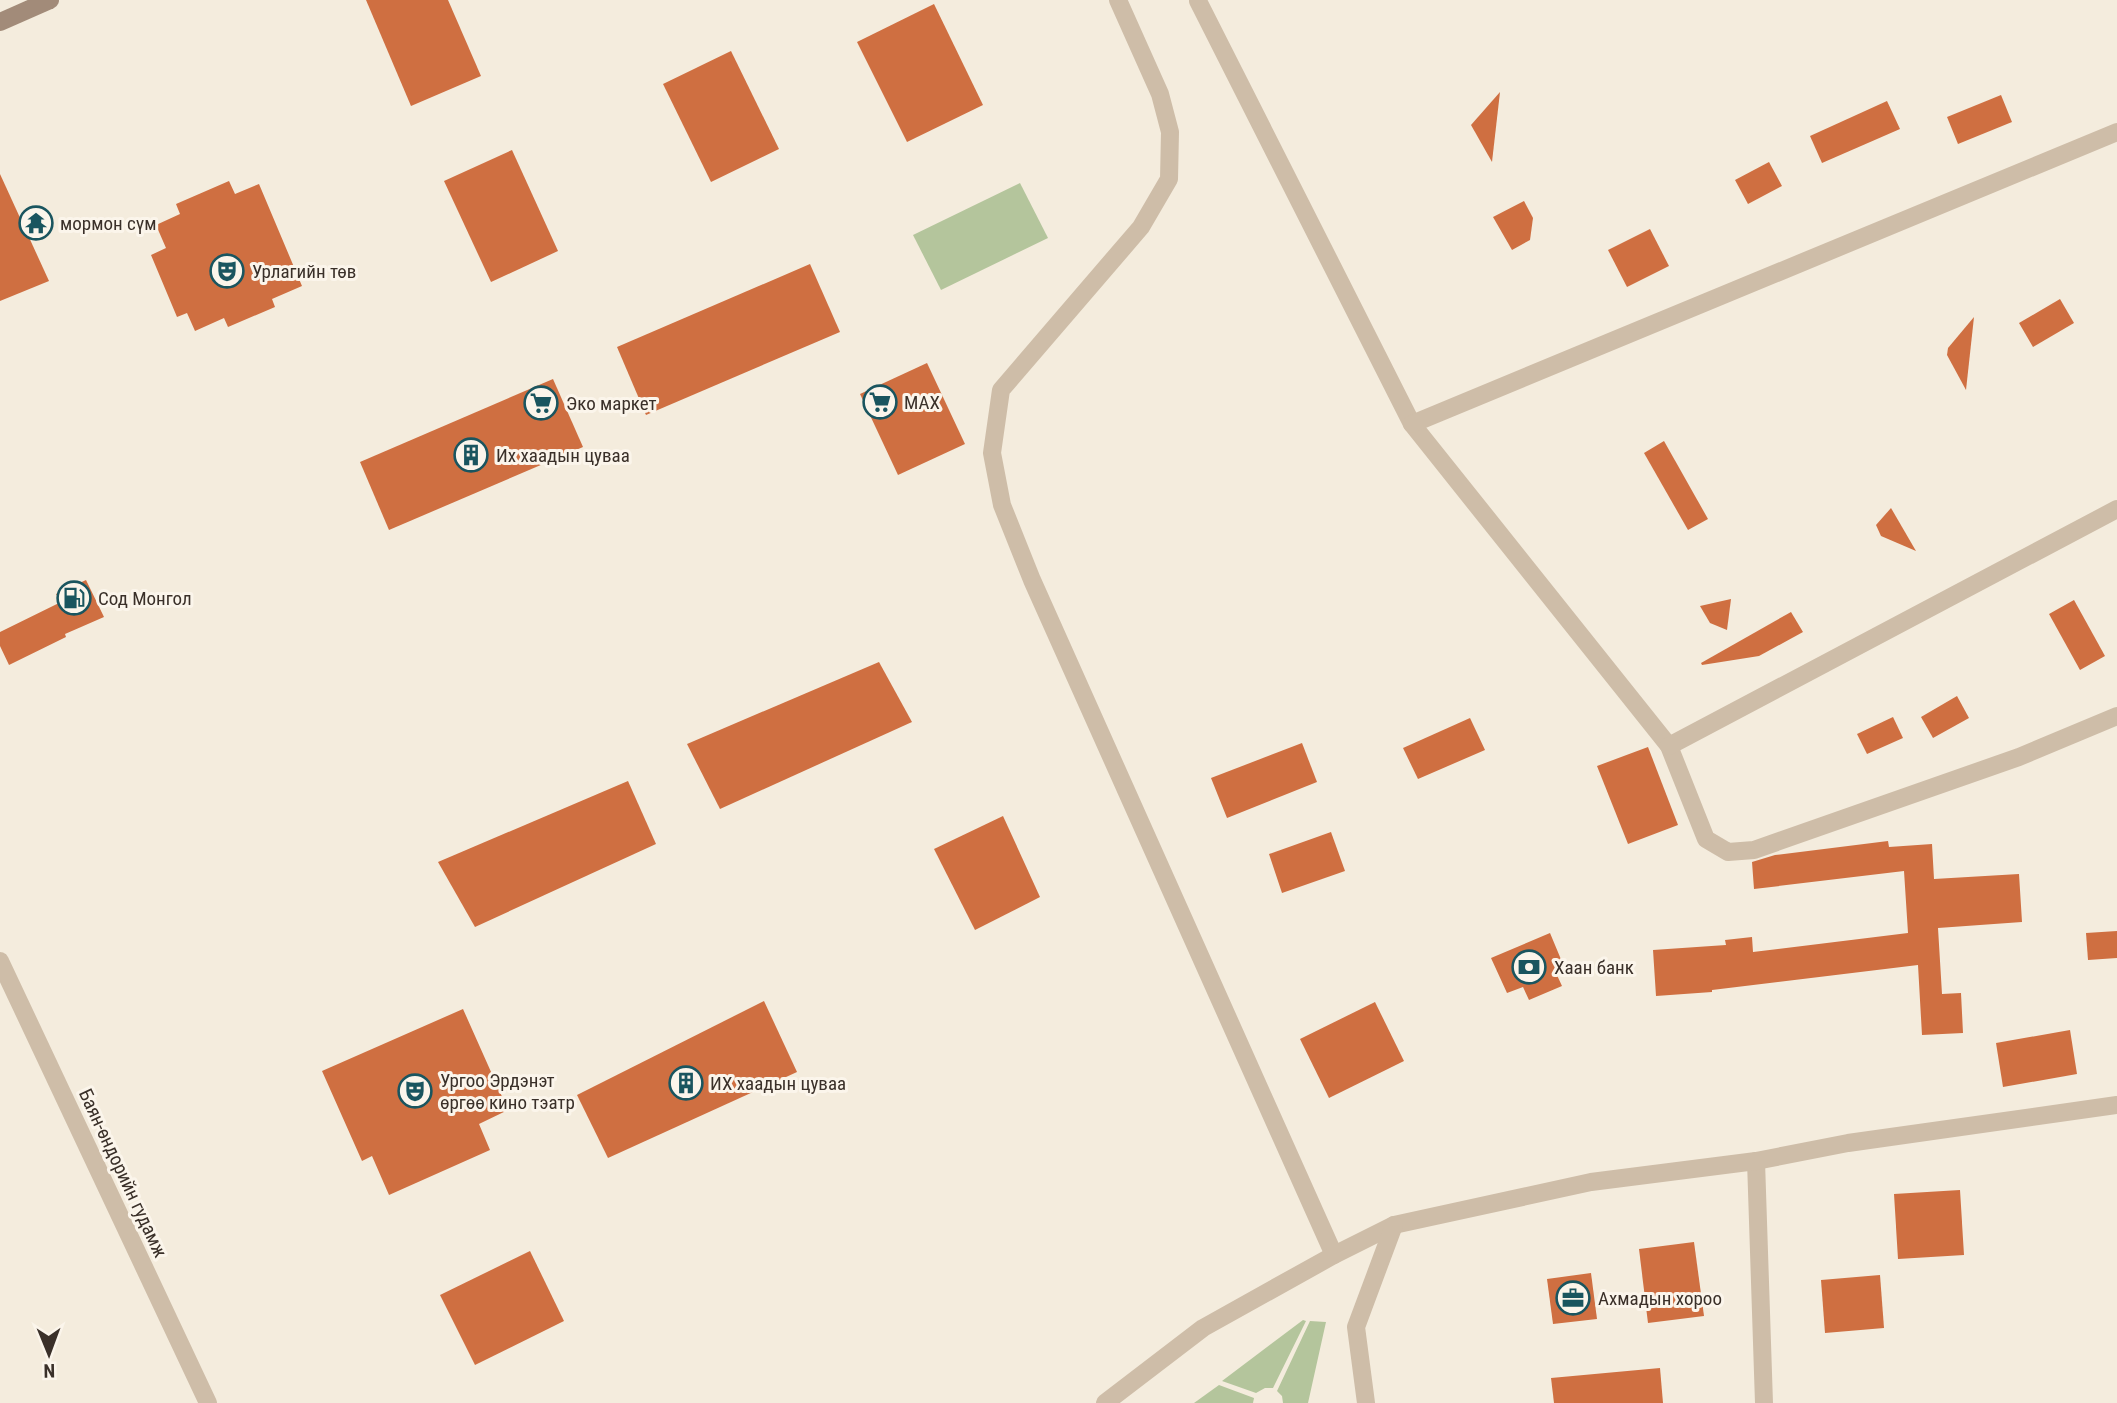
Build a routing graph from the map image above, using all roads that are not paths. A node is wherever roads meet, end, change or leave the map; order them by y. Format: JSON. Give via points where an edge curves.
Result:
{"nodes":[{"id":1,"x":50,"y":0,"type":"edge"},
{"id":2,"x":1118,"y":0,"type":"edge"},
{"id":3,"x":1196,"y":0,"type":"edge"},
{"id":4,"x":0,"y":22,"type":"edge"},
{"id":5,"x":2117,"y":132,"type":"edge"},
{"id":6,"x":1412,"y":424,"type":"junction"},
{"id":7,"x":2117,"y":509,"type":"edge"},
{"id":8,"x":2117,"y":716,"type":"edge"},
{"id":9,"x":1669,"y":746,"type":"junction"},
{"id":10,"x":0,"y":961,"type":"edge"},
{"id":11,"x":2117,"y":1105,"type":"edge"},
{"id":12,"x":1756,"y":1161,"type":"junction"},
{"id":13,"x":1394,"y":1225,"type":"junction"},
{"id":14,"x":1334,"y":1255,"type":"junction"},
{"id":15,"x":208,"y":1403,"type":"edge"},
{"id":16,"x":1105,"y":1403,"type":"edge"},
{"id":17,"x":1366,"y":1403,"type":"edge"},
{"id":18,"x":1764,"y":1403,"type":"edge"}],
"edges":[{"from":1,"to":4,"type":"main road"},
{"from":2,"to":14,"type":"street","via":[[1160,94],[1170,132],[1169,179],[1141,227],[1001,390],[992,453],[1002,505],[1032,580]]},
{"from":3,"to":6,"type":"street"},
{"from":5,"to":6,"type":"street"},
{"from":6,"to":9,"type":"street"},
{"from":7,"to":9,"type":"street"},
{"from":8,"to":9,"type":"street","via":[[2019,757],[1816,829],[1755,850],[1728,852],[1706,839]]},
{"from":10,"to":15,"type":"street","name":"Баян-өндорийн гудамж"},
{"from":11,"to":12,"type":"street","via":[[1848,1143]]},
{"from":12,"to":13,"type":"street","via":[[1591,1182]]},
{"from":12,"to":18,"type":"street"},
{"from":13,"to":14,"type":"street"},
{"from":13,"to":17,"type":"street","via":[[1356,1327]]},
{"from":14,"to":16,"type":"street","via":[[1203,1328]]}]}
